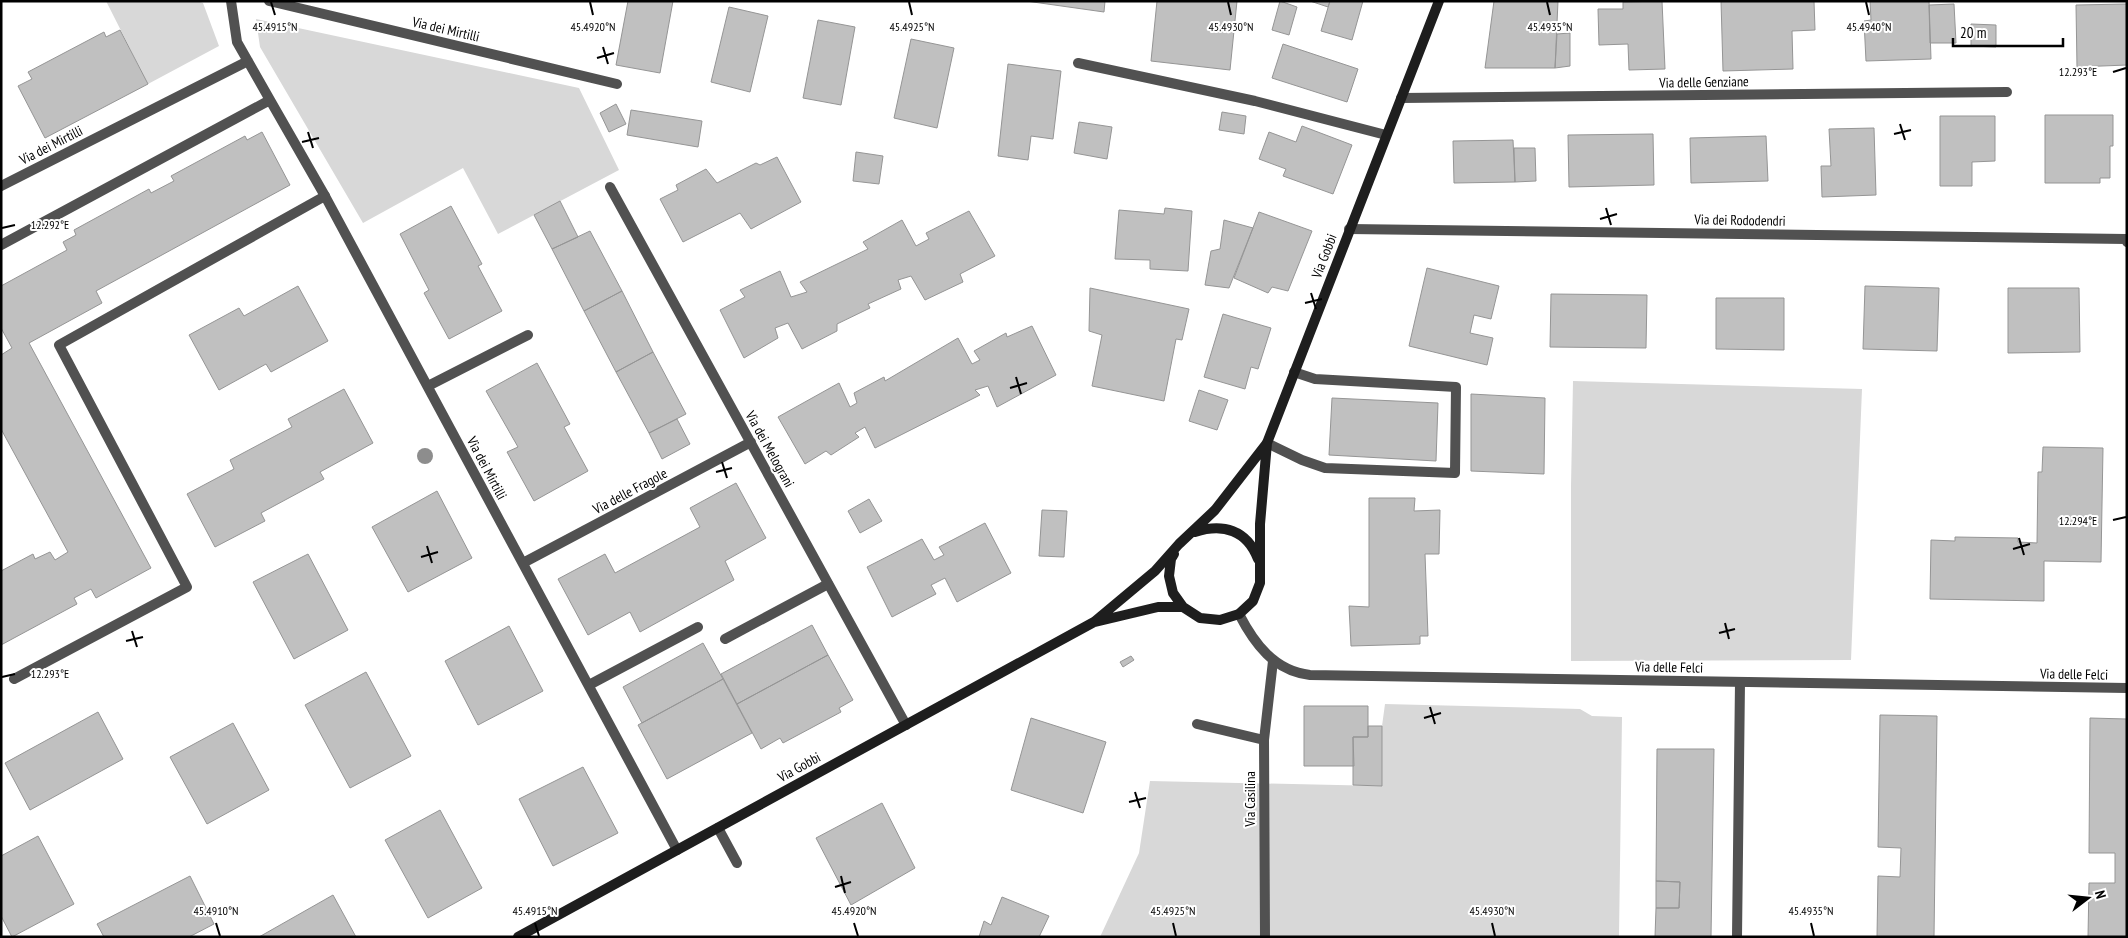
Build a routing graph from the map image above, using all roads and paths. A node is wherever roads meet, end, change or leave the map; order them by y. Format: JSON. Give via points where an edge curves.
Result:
{"nodes":[{"id":1,"x":231,"y":1,"type":"edge"},
{"id":2,"x":269,"y":1,"type":"edge"},
{"id":3,"x":1439,"y":1,"type":"edge"},
{"id":4,"x":248,"y":61,"type":"junction"},
{"id":5,"x":1078,"y":63,"type":"dead end"},
{"id":6,"x":616,"y":84,"type":"dead end"},
{"id":7,"x":2008,"y":92,"type":"dead end"},
{"id":8,"x":1401,"y":98,"type":"junction"},
{"id":9,"x":270,"y":100,"type":"junction"},
{"id":10,"x":1386,"y":135,"type":"junction"},
{"id":11,"x":1,"y":186,"type":"edge"},
{"id":12,"x":610,"y":187,"type":"dead end"},
{"id":13,"x":325,"y":196,"type":"junction"},
{"id":14,"x":1350,"y":229,"type":"junction"},
{"id":15,"x":2127,"y":240,"type":"edge"},
{"id":16,"x":1,"y":246,"type":"edge"},
{"id":17,"x":528,"y":335,"type":"dead end"},
{"id":18,"x":1294,"y":372,"type":"junction"},
{"id":19,"x":428,"y":386,"type":"junction"},
{"id":20,"x":751,"y":442,"type":"junction"},
{"id":21,"x":1267,"y":443,"type":"junction"},
{"id":22,"x":1194,"y":532,"type":"junction"},
{"id":23,"x":1179,"y":544,"type":"junction"},
{"id":24,"x":523,"y":563,"type":"junction"},
{"id":25,"x":1261,"y":564,"type":"junction"},
{"id":26,"x":828,"y":584,"type":"junction"},
{"id":27,"x":1183,"y":607,"type":"junction"},
{"id":28,"x":1238,"y":614,"type":"junction"},
{"id":29,"x":1094,"y":622,"type":"junction"},
{"id":30,"x":698,"y":627,"type":"dead end"},
{"id":31,"x":725,"y":639,"type":"dead end"},
{"id":32,"x":1273,"y":661,"type":"junction"},
{"id":33,"x":14,"y":679,"type":"dead end"},
{"id":34,"x":1740,"y":682,"type":"junction"},
{"id":35,"x":589,"y":685,"type":"junction"},
{"id":36,"x":2127,"y":688,"type":"edge"},
{"id":37,"x":1197,"y":724,"type":"dead end"},
{"id":38,"x":906,"y":725,"type":"junction"},
{"id":39,"x":1264,"y":740,"type":"junction"},
{"id":40,"x":718,"y":828,"type":"junction"},
{"id":41,"x":677,"y":850,"type":"junction"},
{"id":42,"x":736,"y":863,"type":"dead end"},
{"id":43,"x":518,"y":937,"type":"edge"},
{"id":44,"x":1265,"y":937,"type":"edge"},
{"id":45,"x":1737,"y":937,"type":"edge"}],
"edges":[{"from":1,"to":4,"type":"street","name":"Via dei Mirtilli","via":[[237,42]]},
{"from":2,"to":6,"type":"street","name":"Via dei Mirtilli"},
{"from":3,"to":8,"type":"street","name":"Via Gobbi"},
{"from":4,"to":9,"type":"street","name":"Via dei Mirtilli"},
{"from":4,"to":11,"type":"street","name":"Via dei Mirtilli"},
{"from":5,"to":10,"type":"street","via":[[1255,101]]},
{"from":7,"to":8,"type":"street","name":"Via delle Genziane"},
{"from":8,"to":10,"type":"street","name":"Via Gobbi"},
{"from":9,"to":13,"type":"street","name":"Via dei Mirtilli"},
{"from":9,"to":16,"type":"street"},
{"from":10,"to":14,"type":"street","name":"Via Gobbi"},
{"from":12,"to":20,"type":"street","name":"Via dei Melograni"},
{"from":13,"to":19,"type":"street","name":"Via dei Mirtilli"},
{"from":13,"to":33,"type":"street","via":[[59,346],[187,586]]},
{"from":14,"to":15,"type":"street","name":"Via dei Rododendri"},
{"from":14,"to":18,"type":"street","name":"Via Gobbi"},
{"from":17,"to":19,"type":"street"},
{"from":18,"to":21,"type":"street","name":"Via Gobbi"},
{"from":18,"to":21,"type":"street","via":[[1315,379],[1456,387],[1455,473],[1325,468]]},
{"from":19,"to":24,"type":"street","name":"Via dei Mirtilli"},
{"from":20,"to":24,"type":"street","name":"Via delle Fragole"},
{"from":20,"to":26,"type":"street","name":"Via dei Melograni"},
{"from":21,"to":22,"type":"street","name":"Via Gobbi"},
{"from":21,"to":25,"type":"street","name":"Via Gobbi","via":[[1260,524]]},
{"from":22,"to":23,"type":"street","name":"Via Gobbi"},
{"from":22,"to":25,"type":"street","name":"Via Gobbi","via":[[1210,527],[1227,529],[1242,536],[1254,548]]},
{"from":23,"to":27,"type":"street","name":"Via Gobbi","via":[[1171,559],[1168,576],[1173,593]]},
{"from":23,"to":29,"type":"street","name":"Via Gobbi","via":[[1155,571]]},
{"from":24,"to":35,"type":"street","name":"Via dei Mirtilli"},
{"from":25,"to":28,"type":"street","name":"Via Gobbi","via":[[1260,583],[1253,601]]},
{"from":26,"to":31,"type":"street"},
{"from":26,"to":38,"type":"street","name":"Via dei Melograni"},
{"from":27,"to":28,"type":"street","name":"Via Gobbi","via":[[1200,618],[1220,620]]},
{"from":27,"to":29,"type":"street","name":"Via Gobbi","via":[[1158,607]]},
{"from":28,"to":32,"type":"street","name":"Via delle Felci","via":[[1248,632]]},
{"from":29,"to":38,"type":"street","name":"Via Gobbi"},
{"from":30,"to":35,"type":"street"},
{"from":32,"to":34,"type":"street","name":"Via delle Felci","via":[[1294,673],[1310,674]]},
{"from":32,"to":39,"type":"street","name":"Via Casilina"},
{"from":34,"to":36,"type":"street","name":"Via delle Felci"},
{"from":34,"to":45,"type":"street"},
{"from":35,"to":41,"type":"street","name":"Via dei Mirtilli"},
{"from":37,"to":39,"type":"street"},
{"from":38,"to":40,"type":"street","name":"Via Gobbi"},
{"from":39,"to":44,"type":"street","name":"Via Casilina"},
{"from":40,"to":41,"type":"street","name":"Via Gobbi"},
{"from":40,"to":42,"type":"street"},
{"from":41,"to":43,"type":"street","name":"Via Gobbi"}]}
